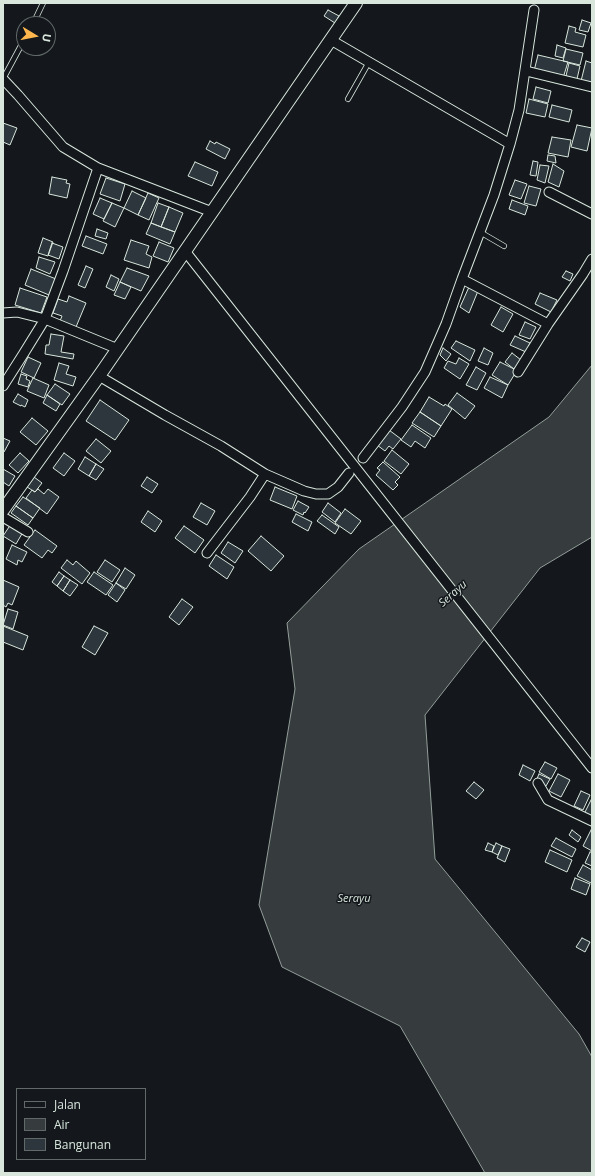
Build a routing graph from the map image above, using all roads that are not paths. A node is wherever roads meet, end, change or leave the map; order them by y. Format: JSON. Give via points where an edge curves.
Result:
{"nodes":[{"id":1,"x":43,"y":3,"type":"edge"},
{"id":2,"x":356,"y":3,"type":"edge"},
{"id":3,"x":534,"y":10,"type":"dead end"},
{"id":4,"x":37,"y":16,"type":"edge"},
{"id":5,"x":331,"y":40,"type":"junction"},
{"id":6,"x":16,"y":55,"type":"edge"},
{"id":7,"x":369,"y":62,"type":"junction"},
{"id":8,"x":526,"y":71,"type":"junction"},
{"id":9,"x":3,"y":79,"type":"edge"},
{"id":10,"x":592,"y":87,"type":"edge"},
{"id":11,"x":348,"y":99,"type":"dead end"},
{"id":12,"x":510,"y":144,"type":"junction"},
{"id":13,"x":98,"y":168,"type":"junction"},
{"id":14,"x":549,"y":192,"type":"dead end"},
{"id":15,"x":212,"y":212,"type":"junction"},
{"id":16,"x":592,"y":214,"type":"edge"},
{"id":17,"x":480,"y":232,"type":"junction"},
{"id":18,"x":504,"y":246,"type":"dead end"},
{"id":19,"x":185,"y":251,"type":"junction"},
{"id":20,"x":592,"y":259,"type":"edge"},
{"id":21,"x":462,"y":279,"type":"junction"},
{"id":22,"x":3,"y":313,"type":"edge"},
{"id":23,"x":45,"y":318,"type":"junction"},
{"id":24,"x":548,"y":324,"type":"junction"},
{"id":25,"x":118,"y":349,"type":"junction"},
{"id":26,"x":518,"y":372,"type":"dead end"},
{"id":27,"x":100,"y":376,"type":"junction"},
{"id":28,"x":3,"y":386,"type":"edge"},
{"id":29,"x":363,"y":458,"type":"dead end"},
{"id":30,"x":349,"y":472,"type":"dead end"},
{"id":31,"x":265,"y":474,"type":"junction"},
{"id":32,"x":3,"y":510,"type":"edge"},
{"id":33,"x":3,"y":517,"type":"edge"},
{"id":34,"x":28,"y":532,"type":"dead end"},
{"id":35,"x":207,"y":553,"type":"dead end"},
{"id":36,"x":592,"y":768,"type":"edge"},
{"id":37,"x":538,"y":783,"type":"dead end"},
{"id":38,"x":592,"y":821,"type":"edge"}],
"edges":[{"from":1,"to":4,"type":"lane"},
{"from":2,"to":5,"type":"main road"},
{"from":3,"to":8,"type":"street"},
{"from":5,"to":7,"type":"street"},
{"from":5,"to":15,"type":"main road"},
{"from":6,"to":9,"type":"lane"},
{"from":7,"to":11,"type":"lane"},
{"from":7,"to":12,"type":"street"},
{"from":8,"to":10,"type":"street"},
{"from":8,"to":12,"type":"street"},
{"from":9,"to":13,"type":"street","via":[[63,147]]},
{"from":12,"to":17,"type":"street"},
{"from":13,"to":15,"type":"street"},
{"from":13,"to":23,"type":"street"},
{"from":14,"to":16,"type":"street"},
{"from":15,"to":19,"type":"main road"},
{"from":17,"to":18,"type":"lane"},
{"from":17,"to":21,"type":"street"},
{"from":19,"to":25,"type":"main road"},
{"from":19,"to":36,"type":"street"},
{"from":20,"to":24,"type":"street"},
{"from":21,"to":24,"type":"street"},
{"from":21,"to":29,"type":"street","via":[[425,372]]},
{"from":22,"to":23,"type":"street","via":[[17,312]]},
{"from":23,"to":25,"type":"street"},
{"from":23,"to":28,"type":"street"},
{"from":24,"to":26,"type":"street"},
{"from":25,"to":27,"type":"main road"},
{"from":27,"to":31,"type":"street"},
{"from":27,"to":32,"type":"main road"},
{"from":30,"to":31,"type":"street","via":[[328,494],[304,491]]},
{"from":31,"to":35,"type":"street"},
{"from":33,"to":34,"type":"street"},
{"from":37,"to":38,"type":"street","via":[[548,800]]}]}
